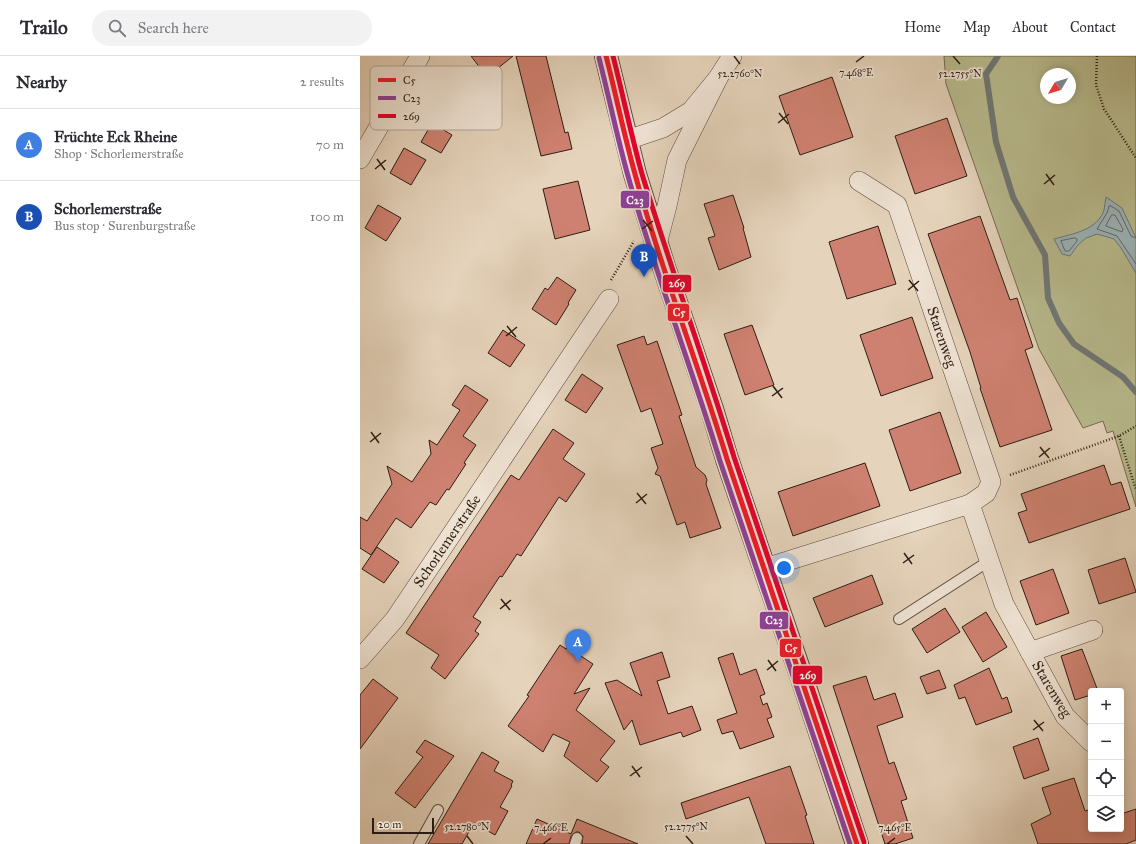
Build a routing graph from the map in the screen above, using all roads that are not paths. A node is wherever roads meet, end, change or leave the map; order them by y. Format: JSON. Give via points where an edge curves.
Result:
{"nodes":[{"id":1,"x":420,"y":56,"type":"edge"},
{"id":2,"x":606,"y":56,"type":"edge"},
{"id":3,"x":732,"y":56,"type":"edge"},
{"id":4,"x":414,"y":66,"type":"edge"},
{"id":5,"x":718,"y":78,"type":"junction"},
{"id":6,"x":377,"y":130,"type":"edge"},
{"id":7,"x":627,"y":140,"type":"junction"},
{"id":8,"x":360,"y":159,"type":"edge"},
{"id":9,"x":858,"y":181,"type":"dead end"},
{"id":10,"x":657,"y":244,"type":"junction"},
{"id":11,"x":609,"y":299,"type":"road end"},
{"id":12,"x":970,"y":504,"type":"junction"},
{"id":13,"x":989,"y":561,"type":"junction"},
{"id":14,"x":765,"y":568,"type":"junction"},
{"id":15,"x":899,"y":619,"type":"dead end"},
{"id":16,"x":1093,"y":630,"type":"dead end"},
{"id":17,"x":1030,"y":652,"type":"junction"},
{"id":18,"x":360,"y":659,"type":"edge"},
{"id":19,"x":1088,"y":739,"type":"edge"},
{"id":20,"x":438,"y":810,"type":"dead end"},
{"id":21,"x":419,"y":844,"type":"edge"},
{"id":22,"x":857,"y":844,"type":"edge"}],
"edges":[{"from":1,"to":4,"type":"street"},
{"from":2,"to":7,"type":"street"},
{"from":3,"to":5,"type":"street"},
{"from":5,"to":7,"type":"street","via":[[691,111],[663,128]]},
{"from":5,"to":10,"type":"street","via":[[677,160]]},
{"from":6,"to":8,"type":"street"},
{"from":7,"to":10,"type":"street"},
{"from":9,"to":12,"type":"street","name":"Starenweg","via":[[897,205],[991,482],[986,493]]},
{"from":10,"to":14,"type":"street"},
{"from":11,"to":18,"type":"street","name":"Schorlemerstraße","via":[[395,619]]},
{"from":12,"to":13,"type":"street","name":"Starenweg"},
{"from":12,"to":14,"type":"street"},
{"from":13,"to":15,"type":"lane"},
{"from":13,"to":17,"type":"street","name":"Starenweg","via":[[1004,604]]},
{"from":14,"to":22,"type":"street"},
{"from":16,"to":17,"type":"street","name":"Starenweg"},
{"from":17,"to":19,"type":"street","name":"Starenweg","via":[[1065,716]]},
{"from":20,"to":21,"type":"lane"}]}
